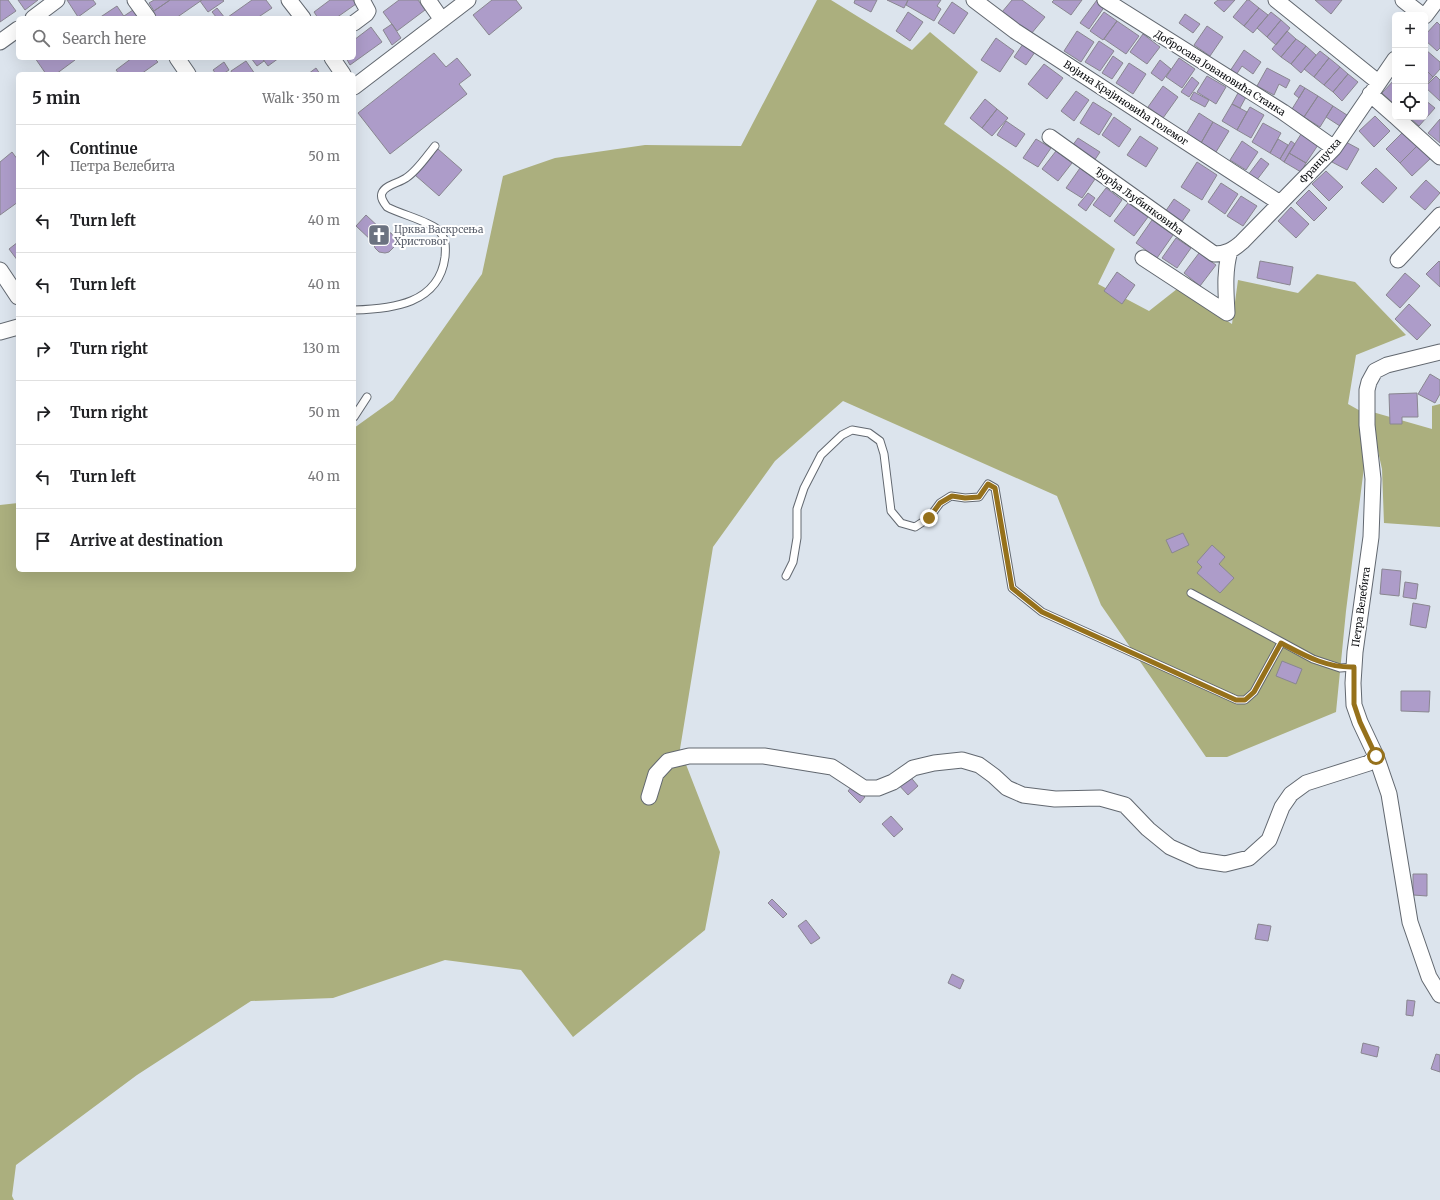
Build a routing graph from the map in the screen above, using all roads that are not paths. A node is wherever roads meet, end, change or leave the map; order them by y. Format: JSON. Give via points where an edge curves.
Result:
{"nodes":[{"id":1,"x":57,"y":0,"type":"edge"},
{"id":2,"x":135,"y":0,"type":"edge"},
{"id":3,"x":289,"y":0,"type":"edge"},
{"id":4,"x":362,"y":0,"type":"edge"},
{"id":5,"x":428,"y":0,"type":"edge"},
{"id":6,"x":468,"y":0,"type":"edge"},
{"id":7,"x":974,"y":0,"type":"edge"},
{"id":8,"x":1105,"y":0,"type":"edge"},
{"id":9,"x":1276,"y":0,"type":"edge"},
{"id":10,"x":1404,"y":0,"type":"edge"},
{"id":11,"x":1431,"y":10,"type":"edge"},
{"id":12,"x":36,"y":16,"type":"edge"},
{"id":13,"x":147,"y":16,"type":"edge"},
{"id":14,"x":301,"y":16,"type":"edge"},
{"id":15,"x":442,"y":20,"type":"junction"},
{"id":16,"x":356,"y":22,"type":"edge"},
{"id":17,"x":16,"y":30,"type":"edge"},
{"id":18,"x":0,"y":42,"type":"edge"},
{"id":19,"x":178,"y":60,"type":"edge"},
{"id":20,"x":333,"y":60,"type":"edge"},
{"id":21,"x":1392,"y":63,"type":"edge"},
{"id":22,"x":187,"y":72,"type":"edge"},
{"id":23,"x":342,"y":72,"type":"edge"},
{"id":24,"x":356,"y":85,"type":"edge"},
{"id":25,"x":1374,"y":88,"type":"junction"},
{"id":26,"x":1392,"y":113,"type":"edge"},
{"id":27,"x":1398,"y":120,"type":"edge"},
{"id":28,"x":1050,"y":137,"type":"dead end"},
{"id":29,"x":435,"y":146,"type":"dead end"},
{"id":30,"x":1334,"y":148,"type":"junction"},
{"id":31,"x":1440,"y":157,"type":"edge"},
{"id":32,"x":1280,"y":203,"type":"junction"},
{"id":33,"x":1440,"y":215,"type":"edge"},
{"id":34,"x":1230,"y":251,"type":"junction"},
{"id":35,"x":1143,"y":258,"type":"dead end"},
{"id":36,"x":1398,"y":260,"type":"dead end"},
{"id":37,"x":0,"y":270,"type":"edge"},
{"id":38,"x":16,"y":294,"type":"edge"},
{"id":39,"x":356,"y":310,"type":"edge"},
{"id":40,"x":16,"y":328,"type":"edge"},
{"id":41,"x":0,"y":332,"type":"edge"},
{"id":42,"x":1440,"y":352,"type":"edge"},
{"id":43,"x":367,"y":397,"type":"dead end"},
{"id":44,"x":356,"y":414,"type":"edge"},
{"id":45,"x":786,"y":576,"type":"dead end"},
{"id":46,"x":1191,"y":593,"type":"dead end"},
{"id":47,"x":1281,"y":643,"type":"junction"},
{"id":48,"x":1354,"y":667,"type":"junction"},
{"id":49,"x":1376,"y":756,"type":"junction"},
{"id":50,"x":649,"y":797,"type":"dead end"},
{"id":51,"x":1440,"y":995,"type":"edge"}],
"edges":[{"from":1,"to":12,"type":"street"},
{"from":2,"to":13,"type":"street"},
{"from":3,"to":14,"type":"street"},
{"from":4,"to":16,"type":"street","via":[[368,11]]},
{"from":5,"to":15,"type":"street"},
{"from":6,"to":15,"type":"street"},
{"from":7,"to":32,"type":"street","name":"Војина Крајиновића Големог","via":[[1022,35]]},
{"from":8,"to":30,"type":"street","name":"Добросава Јовановића Станка","via":[[1283,112]]},
{"from":9,"to":25,"type":"street"},
{"from":10,"to":11,"type":"street"},
{"from":15,"to":24,"type":"street"},
{"from":17,"to":18,"type":"street"},
{"from":19,"to":22,"type":"street"},
{"from":20,"to":23,"type":"street"},
{"from":21,"to":25,"type":"street","name":"Француска"},
{"from":25,"to":26,"type":"street"},
{"from":25,"to":30,"type":"street","name":"Француска"},
{"from":27,"to":31,"type":"street"},
{"from":28,"to":34,"type":"street","name":"Ђорђа Љубинковића","via":[[1214,254]]},
{"from":29,"to":39,"type":"lane","via":[[406,178],[385,188],[382,197],[387,208],[437,228],[444,237],[444,262],[438,278],[416,300],[394,307]]},
{"from":30,"to":32,"type":"street","name":"Француска"},
{"from":32,"to":34,"type":"street","name":"Француска"},
{"from":33,"to":36,"type":"street"},
{"from":34,"to":35,"type":"street","via":[[1226,278],[1227,312]]},
{"from":37,"to":38,"type":"street"},
{"from":40,"to":41,"type":"street"},
{"from":42,"to":48,"type":"street","name":"Петра Велебита","via":[[1386,365],[1375,371],[1369,382],[1367,425],[1373,479],[1371,537]]},
{"from":43,"to":44,"type":"lane"},
{"from":45,"to":47,"type":"lane","via":[[793,562],[797,538],[797,509],[804,488],[821,455],[842,434],[852,430],[869,433],[880,441],[891,511],[901,523],[915,527],[929,518],[940,503],[952,496],[979,497],[988,484],[995,488],[1012,588],[1042,612],[1236,700],[1245,700],[1254,692]]},
{"from":46,"to":47,"type":"lane"},
{"from":47,"to":48,"type":"lane","via":[[1312,659],[1340,668]]},
{"from":48,"to":49,"type":"street","name":"Петра Велебита","via":[[1354,704]]},
{"from":49,"to":50,"type":"street","via":[[1369,763],[1306,783],[1291,794],[1282,807],[1269,840],[1249,858],[1226,864],[1199,860],[1170,847],[1125,805],[1100,798],[1055,799],[1023,795],[1007,788],[979,765],[962,760],[913,768],[893,782],[878,788],[864,788],[832,767],[764,756],[690,756],[668,761],[656,774]]},
{"from":49,"to":51,"type":"street","name":"Петра Велебита","via":[[1389,794],[1410,922],[1429,977]]}]}
